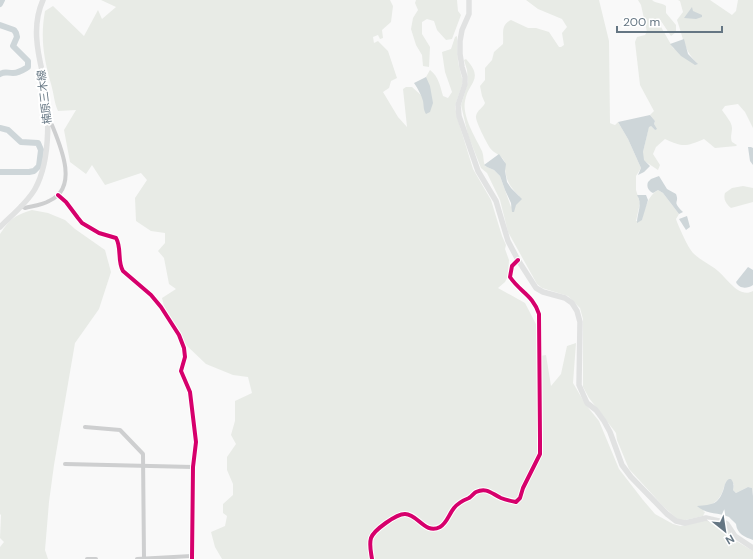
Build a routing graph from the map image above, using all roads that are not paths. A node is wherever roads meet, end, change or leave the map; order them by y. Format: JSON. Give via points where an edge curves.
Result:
{"nodes":[{"id":1,"x":43,"y":0,"type":"edge"},
{"id":2,"x":469,"y":0,"type":"edge"},
{"id":3,"x":48,"y":125,"type":"junction"},
{"id":4,"x":58,"y":195,"type":"junction"},
{"id":5,"x":21,"y":206,"type":"junction"},
{"id":6,"x":0,"y":227,"type":"edge"},
{"id":7,"x":518,"y":260,"type":"junction"},
{"id":8,"x":85,"y":427,"type":"dead end"},
{"id":9,"x":65,"y":464,"type":"dead end"},
{"id":10,"x":143,"y":466,"type":"junction"},
{"id":11,"x":193,"y":467,"type":"junction"},
{"id":12,"x":753,"y":548,"type":"edge"},
{"id":13,"x":144,"y":558,"type":"junction"},
{"id":14,"x":192,"y":558,"type":"edge"},
{"id":15,"x":87,"y":559,"type":"edge"},
{"id":16,"x":96,"y":559,"type":"edge"},
{"id":17,"x":137,"y":559,"type":"edge"},
{"id":18,"x":372,"y":559,"type":"edge"}],
"edges":[{"from":1,"to":3,"type":"main road","name":"楠原三木線","via":[[36,27],[38,54],[46,89]]},
{"from":2,"to":7,"type":"main road","via":[[469,14],[460,41],[465,84],[458,104],[459,116],[478,171],[496,201],[508,242]]},
{"from":3,"to":4,"type":"street","via":[[52,125],[66,168],[64,184]]},
{"from":3,"to":5,"type":"main road","name":"楠原三木線","via":[[42,173],[35,189]]},
{"from":4,"to":5,"type":"street","via":[[49,201],[25,208]]},
{"from":4,"to":11,"type":"street","via":[[82,222],[99,233],[116,238],[123,271],[151,295],[179,335],[185,357],[181,371],[190,392],[196,442]]},
{"from":5,"to":6,"type":"main road","name":"楠原三木線"},
{"from":7,"to":12,"type":"main road","via":[[536,288],[565,298],[577,311],[580,322],[578,386],[587,403],[604,421],[622,465],[631,478],[676,521],[685,523],[706,518],[723,522],[735,536]]},
{"from":7,"to":18,"type":"street","via":[[512,266],[510,277],[533,300],[539,314],[540,454],[520,498],[516,502],[490,491],[476,492],[454,508],[440,527],[433,529],[406,513],[398,515],[391,518],[371,537]]},
{"from":8,"to":10,"type":"street","via":[[120,430],[143,454]]},
{"from":9,"to":10,"type":"street"},
{"from":10,"to":11,"type":"street"},
{"from":10,"to":13,"type":"street"},
{"from":11,"to":14,"type":"street"},
{"from":13,"to":14,"type":"street"},
{"from":13,"to":17,"type":"street"},
{"from":15,"to":16,"type":"street"}]}
